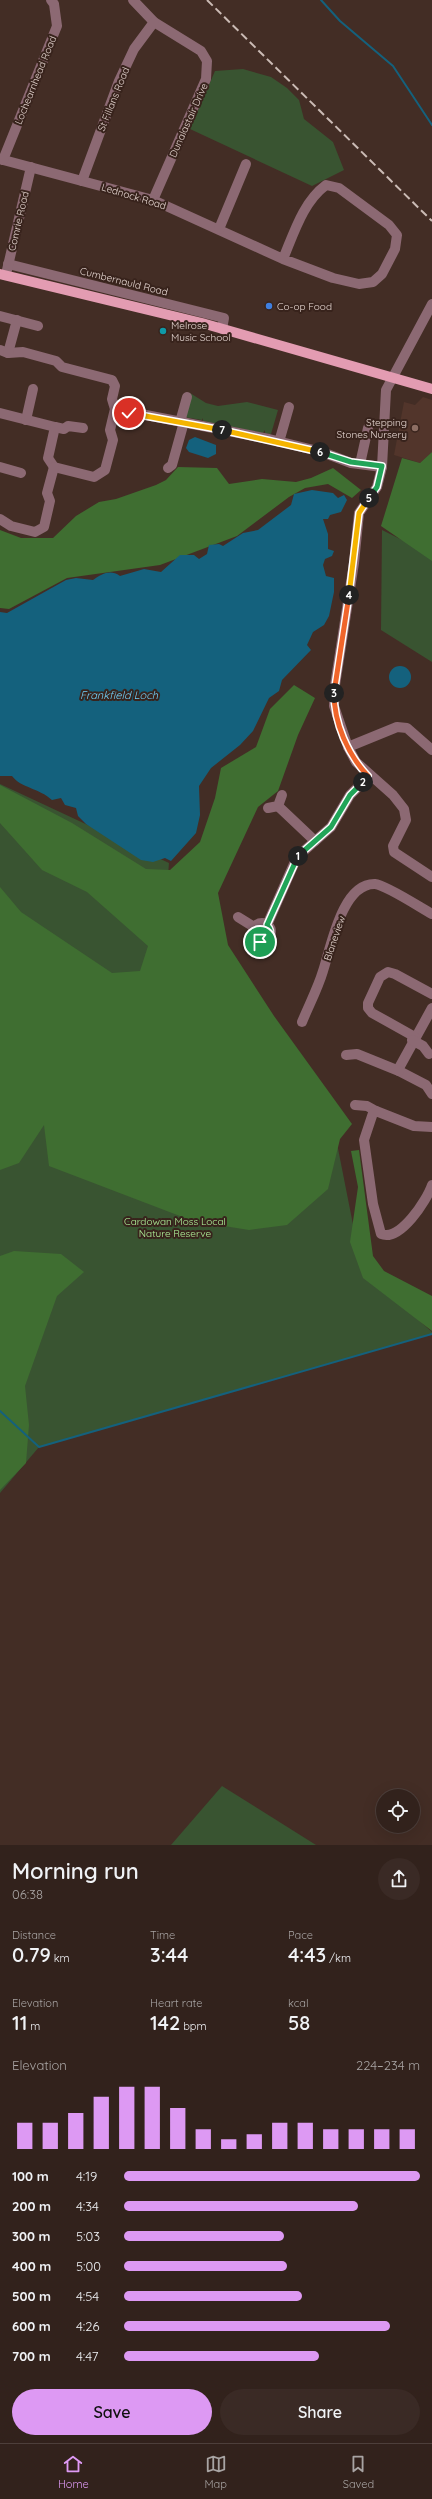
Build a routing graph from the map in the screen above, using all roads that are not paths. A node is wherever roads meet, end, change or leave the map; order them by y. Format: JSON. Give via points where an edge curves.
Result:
{"nodes":[{"id":1,"x":51,"y":0,"type":"edge"},
{"id":2,"x":133,"y":0,"type":"edge"},
{"id":3,"x":154,"y":22,"type":"junction"},
{"id":4,"x":2,"y":160,"type":"edge"},
{"id":5,"x":246,"y":164,"type":"dead end"},
{"id":6,"x":31,"y":167,"type":"junction"},
{"id":7,"x":82,"y":181,"type":"junction"},
{"id":8,"x":153,"y":200,"type":"junction"},
{"id":9,"x":219,"y":228,"type":"junction"},
{"id":10,"x":283,"y":259,"type":"junction"},
{"id":11,"x":8,"y":264,"type":"junction"},
{"id":12,"x":3,"y":275,"type":"edge"},
{"id":13,"x":432,"y":304,"type":"edge"},
{"id":14,"x":0,"y":316,"type":"edge"},
{"id":15,"x":17,"y":320,"type":"junction"},
{"id":16,"x":38,"y":326,"type":"dead end"},
{"id":17,"x":222,"y":328,"type":"junction"},
{"id":18,"x":4,"y":351,"type":"edge"},
{"id":19,"x":392,"y":378,"type":"junction"},
{"id":20,"x":33,"y":389,"type":"dead end"},
{"id":21,"x":432,"y":389,"type":"edge"},
{"id":22,"x":187,"y":397,"type":"dead end"},
{"id":23,"x":289,"y":406,"type":"dead end"},
{"id":24,"x":115,"y":409,"type":"junction"},
{"id":25,"x":0,"y":414,"type":"edge"},
{"id":26,"x":26,"y":420,"type":"junction"},
{"id":27,"x":182,"y":422,"type":"junction"},
{"id":28,"x":55,"y":427,"type":"junction"},
{"id":29,"x":83,"y":428,"type":"dead end"},
{"id":30,"x":368,"y":428,"type":"dead end"},
{"id":31,"x":279,"y":442,"type":"junction"},
{"id":32,"x":360,"y":464,"type":"junction"},
{"id":33,"x":382,"y":466,"type":"junction"},
{"id":34,"x":0,"y":467,"type":"edge"},
{"id":35,"x":54,"y":467,"type":"junction"},
{"id":36,"x":168,"y":468,"type":"dead end"},
{"id":37,"x":21,"y":473,"type":"dead end"},
{"id":38,"x":0,"y":520,"type":"edge"},
{"id":39,"x":348,"y":747,"type":"junction"},
{"id":40,"x":432,"y":750,"type":"edge"},
{"id":41,"x":368,"y":776,"type":"junction"},
{"id":42,"x":282,"y":795,"type":"dead end"},
{"id":43,"x":278,"y":806,"type":"junction"},
{"id":44,"x":268,"y":808,"type":"dead end"},
{"id":45,"x":315,"y":840,"type":"junction"},
{"id":46,"x":432,"y":878,"type":"edge"},
{"id":47,"x":432,"y":914,"type":"edge"},
{"id":48,"x":238,"y":917,"type":"dead end"},
{"id":49,"x":267,"y":925,"type":"junction"},
{"id":50,"x":254,"y":927,"type":"junction"},
{"id":51,"x":432,"y":994,"type":"edge"},
{"id":52,"x":432,"y":1008,"type":"edge"},
{"id":53,"x":302,"y":1022,"type":"dead end"},
{"id":54,"x":414,"y":1038,"type":"junction"},
{"id":55,"x":429,"y":1054,"type":"dead end"},
{"id":56,"x":346,"y":1055,"type":"dead end"},
{"id":57,"x":400,"y":1071,"type":"junction"},
{"id":58,"x":432,"y":1094,"type":"edge"},
{"id":59,"x":355,"y":1105,"type":"dead end"},
{"id":60,"x":376,"y":1111,"type":"junction"},
{"id":61,"x":432,"y":1127,"type":"edge"},
{"id":62,"x":432,"y":1185,"type":"edge"}],
"edges":[{"from":1,"to":4,"type":"street","name":"Lochearnhead Road","via":[[54,4],[57,26]]},
{"from":2,"to":3,"type":"street","name":"Dunalastair Drive"},
{"from":3,"to":7,"type":"street","name":"St Fillans Road","via":[[134,49],[119,81]]},
{"from":3,"to":8,"type":"street","name":"Dunalastair Drive","via":[[201,51],[207,61],[206,79]]},
{"from":4,"to":6,"type":"street","name":"Lednock Road"},
{"from":5,"to":9,"type":"street"},
{"from":6,"to":7,"type":"street","name":"Lednock Road"},
{"from":6,"to":11,"type":"street","name":"Comrie Road"},
{"from":7,"to":8,"type":"street","name":"Lednock Road"},
{"from":8,"to":9,"type":"street","name":"Lednock Road"},
{"from":9,"to":10,"type":"street","name":"Lednock Road"},
{"from":10,"to":10,"type":"street","via":[[333,278],[359,284],[373,282],[382,274],[395,249],[397,235],[389,225],[339,188],[326,185],[316,192],[302,216]]},
{"from":11,"to":12,"type":"street","name":"Comrie Road"},
{"from":11,"to":17,"type":"street","name":"Cumbernauld Road","via":[[224,318]]},
{"from":12,"to":17,"type":"main road"},
{"from":13,"to":19,"type":"street"},
{"from":14,"to":15,"type":"street"},
{"from":15,"to":16,"type":"street"},
{"from":15,"to":18,"type":"street"},
{"from":17,"to":19,"type":"main road"},
{"from":18,"to":24,"type":"street","via":[[23,352],[56,361],[62,367],[112,380],[115,386],[112,399]]},
{"from":19,"to":21,"type":"main road"},
{"from":19,"to":33,"type":"street","via":[[386,390]]},
{"from":20,"to":26,"type":"street"},
{"from":22,"to":27,"type":"street"},
{"from":23,"to":31,"type":"street"},
{"from":24,"to":27,"type":"street"},
{"from":24,"to":35,"type":"street","via":[[110,430],[113,440],[105,470],[94,477]]},
{"from":25,"to":26,"type":"street"},
{"from":26,"to":28,"type":"street"},
{"from":27,"to":31,"type":"street"},
{"from":27,"to":36,"type":"street","via":[[174,460]]},
{"from":28,"to":29,"type":"street"},
{"from":28,"to":35,"type":"street","via":[[48,458]]},
{"from":30,"to":32,"type":"street"},
{"from":31,"to":32,"type":"street"},
{"from":32,"to":33,"type":"street"},
{"from":33,"to":39,"type":"street","via":[[377,487],[359,513],[335,685],[334,706]]},
{"from":34,"to":37,"type":"street"},
{"from":35,"to":38,"type":"street","via":[[47,492],[50,501],[44,527],[35,532],[11,526]]},
{"from":39,"to":40,"type":"street","via":[[396,727],[407,728]]},
{"from":39,"to":41,"type":"street"},
{"from":41,"to":45,"type":"street","via":[[350,795],[331,827]]},
{"from":41,"to":46,"type":"street","via":[[393,795],[404,809],[406,820],[393,846],[394,852]]},
{"from":42,"to":43,"type":"street"},
{"from":43,"to":44,"type":"street"},
{"from":43,"to":45,"type":"street"},
{"from":45,"to":49,"type":"street","via":[[297,857]]},
{"from":47,"to":53,"type":"street","name":"Blaneview","via":[[376,884],[365,886],[352,896],[334,932],[323,972]]},
{"from":48,"to":50,"type":"street"},
{"from":49,"to":50,"type":"street","via":[[262,923]]},
{"from":49,"to":50,"type":"street","via":[[271,933],[263,942],[255,938]]},
{"from":51,"to":54,"type":"street","via":[[388,972],[380,976],[368,1003],[372,1013]]},
{"from":52,"to":54,"type":"street"},
{"from":54,"to":55,"type":"street"},
{"from":54,"to":57,"type":"street"},
{"from":56,"to":57,"type":"street","via":[[357,1054]]},
{"from":57,"to":58,"type":"street","via":[[426,1085]]},
{"from":59,"to":60,"type":"street","via":[[367,1106]]},
{"from":60,"to":61,"type":"street","via":[[414,1126]]},
{"from":60,"to":62,"type":"street","via":[[364,1140],[379,1231],[384,1236],[390,1235],[408,1223],[429,1194]]}]}
